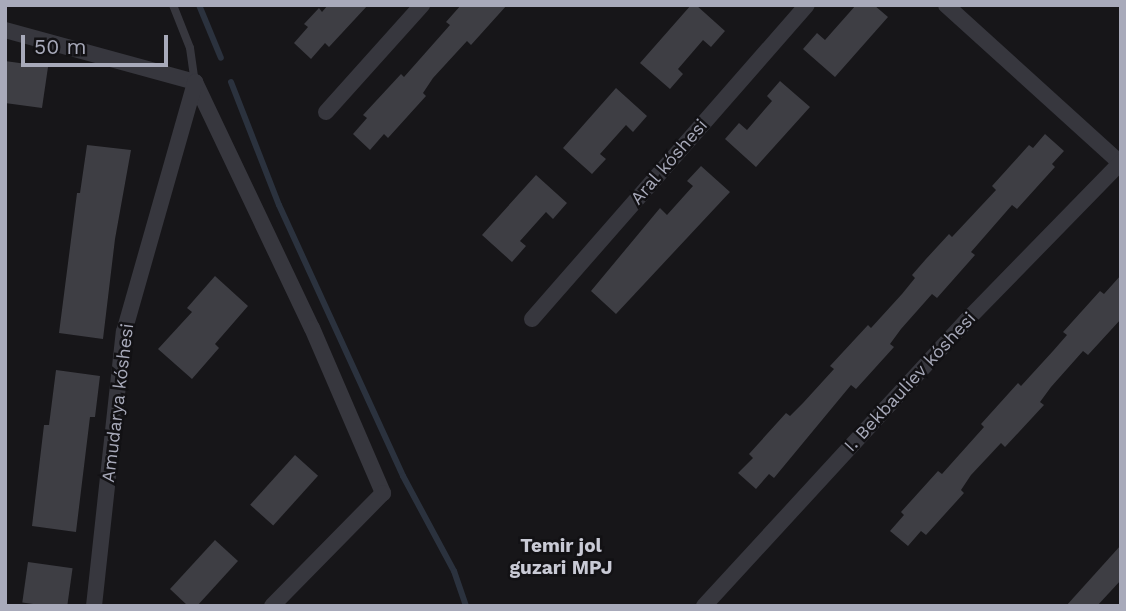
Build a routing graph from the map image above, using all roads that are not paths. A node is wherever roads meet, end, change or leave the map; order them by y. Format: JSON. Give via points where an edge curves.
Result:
{"nodes":[{"id":1,"x":173,"y":5,"type":"edge"},
{"id":2,"x":422,"y":5,"type":"edge"},
{"id":3,"x":807,"y":5,"type":"edge"},
{"id":4,"x":946,"y":5,"type":"edge"},
{"id":5,"x":5,"y":30,"type":"edge"},
{"id":6,"x":195,"y":82,"type":"junction"},
{"id":7,"x":326,"y":112,"type":"dead end"},
{"id":8,"x":1120,"y":162,"type":"edge"},
{"id":9,"x":532,"y":319,"type":"dead end"},
{"id":10,"x":94,"y":606,"type":"edge"},
{"id":11,"x":272,"y":606,"type":"edge"},
{"id":12,"x":704,"y":606,"type":"edge"}],
"edges":[{"from":1,"to":6,"type":"lane","via":[[190,48]]},
{"from":2,"to":7,"type":"street"},
{"from":3,"to":9,"type":"street","name":"Aral kóshesi"},
{"from":4,"to":8,"type":"street"},
{"from":5,"to":6,"type":"street"},
{"from":6,"to":10,"type":"street","name":"Amudarya kóshesi","via":[[124,332]]},
{"from":6,"to":11,"type":"street","via":[[312,328],[383,493]]},
{"from":8,"to":12,"type":"street","name":"I. Bekbauliev kóshesi","via":[[967,320]]}]}
